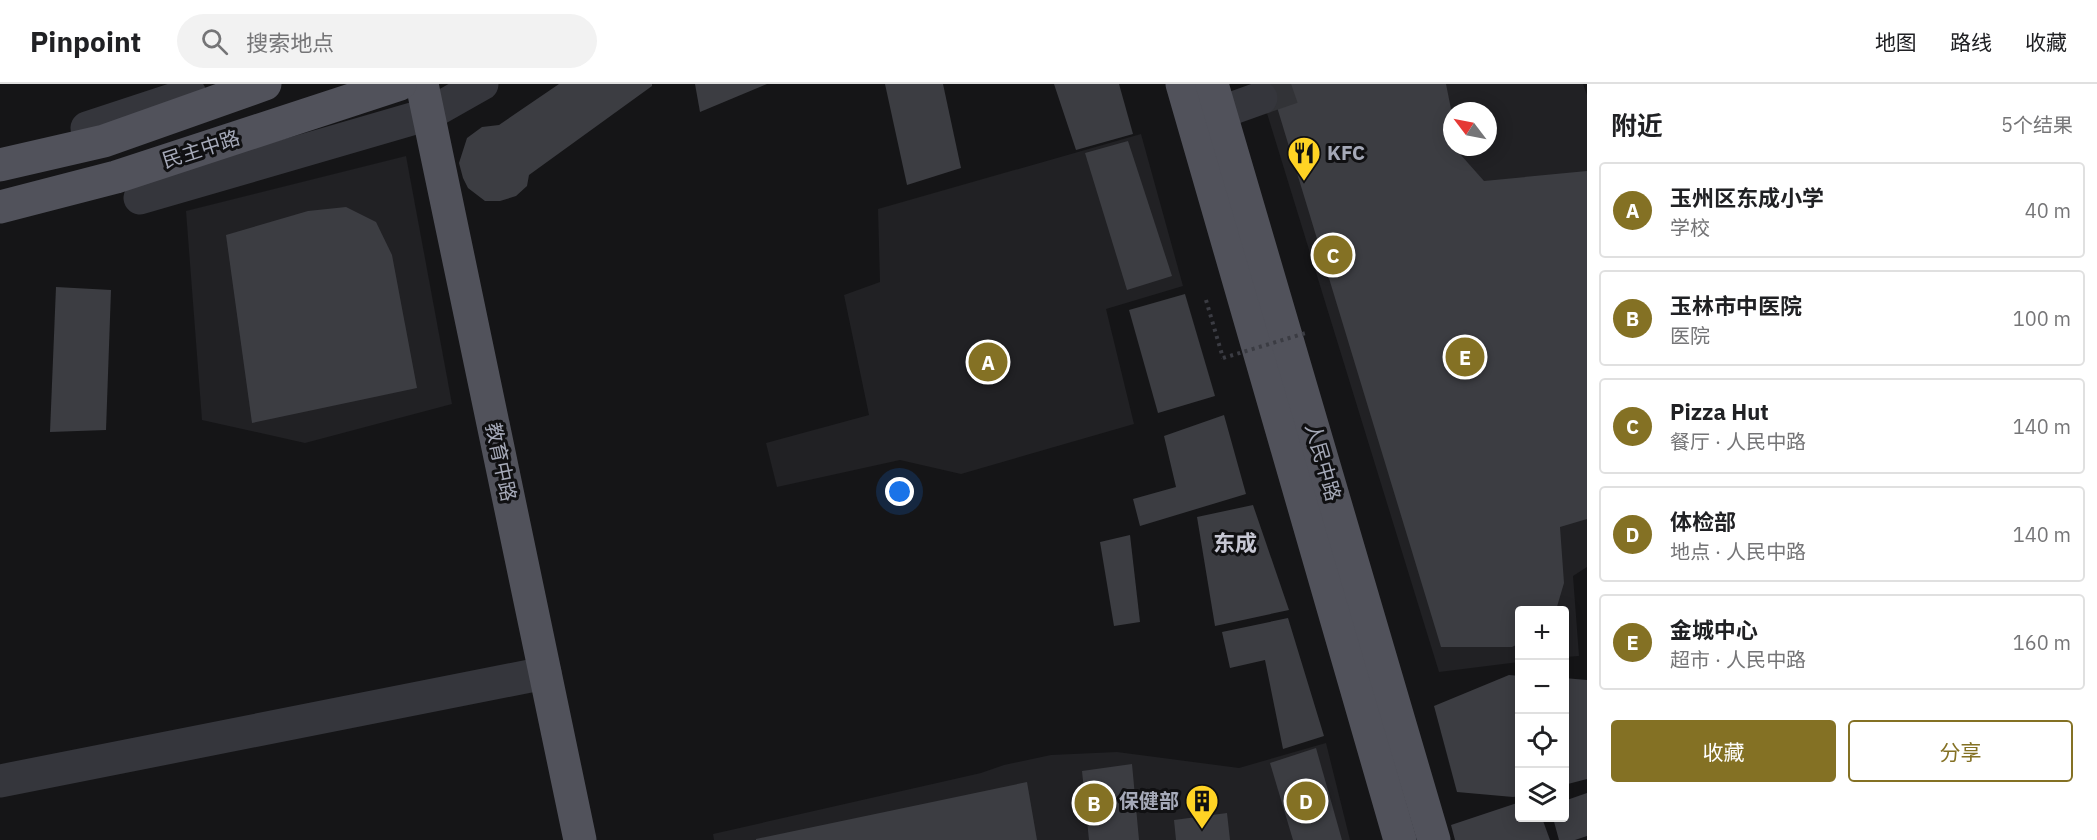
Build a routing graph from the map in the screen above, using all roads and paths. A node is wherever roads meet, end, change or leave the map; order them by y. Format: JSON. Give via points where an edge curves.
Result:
{"nodes":[{"id":1,"x":220,"y":84,"type":"edge"},
{"id":2,"x":265,"y":84,"type":"edge"},
{"id":3,"x":400,"y":84,"type":"edge"},
{"id":4,"x":482,"y":84,"type":"edge"},
{"id":5,"x":1182,"y":84,"type":"edge"},
{"id":6,"x":1216,"y":98,"type":"edge"},
{"id":7,"x":1261,"y":98,"type":"tunnel mouth"},
{"id":8,"x":426,"y":99,"type":"edge"},
{"id":9,"x":87,"y":128,"type":"dead end"},
{"id":10,"x":0,"y":165,"type":"edge"},
{"id":11,"x":140,"y":198,"type":"dead end"},
{"id":12,"x":0,"y":207,"type":"edge"},
{"id":13,"x":1206,"y":300,"type":"dead end"},
{"id":14,"x":1309,"y":332,"type":"dead end"},
{"id":15,"x":545,"y":673,"type":"junction"},
{"id":16,"x":0,"y":781,"type":"edge"},
{"id":17,"x":580,"y":840,"type":"edge"},
{"id":18,"x":1400,"y":840,"type":"edge"},
{"id":19,"x":1434,"y":840,"type":"edge"}],
"edges":[{"from":1,"to":9,"type":"lane"},
{"from":2,"to":10,"type":"main road","name":"民主中路","via":[[105,141]]},
{"from":3,"to":12,"type":"main road","name":"民主中路","via":[[116,177]]},
{"from":4,"to":8,"type":"lane"},
{"from":5,"to":18,"type":"main road","name":"人民中路"},
{"from":6,"to":7,"type":"lane"},
{"from":6,"to":19,"type":"main road","name":"人民中路"},
{"from":8,"to":11,"type":"lane"},
{"from":8,"to":15,"type":"main road","name":"教育中路"},
{"from":13,"to":14,"type":"path","bridge":true,"via":[[1223,358]]},
{"from":15,"to":16,"type":"lane"},
{"from":15,"to":17,"type":"main road","name":"教育中路"}]}
